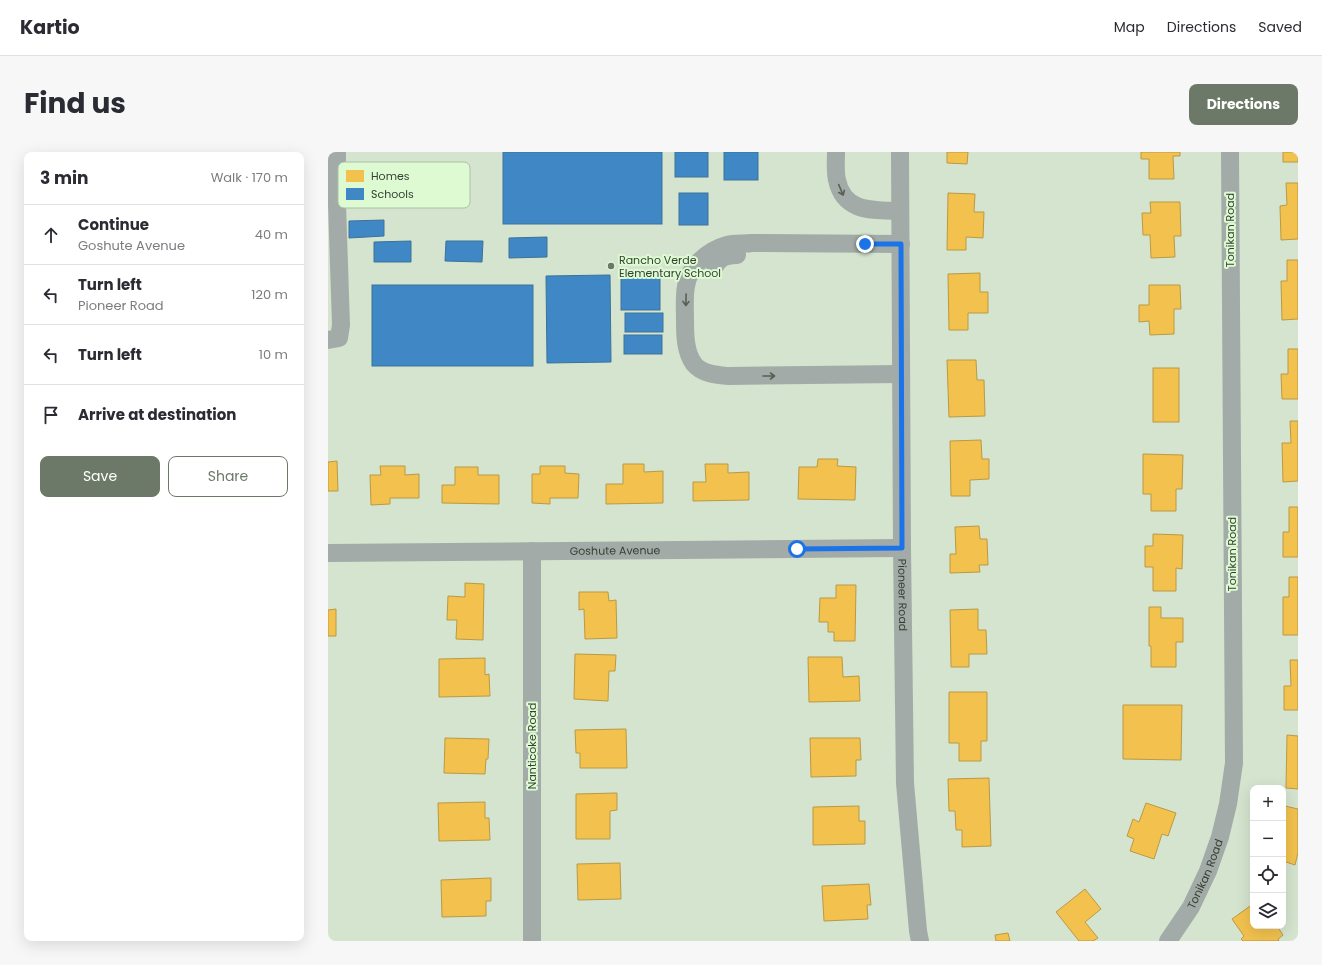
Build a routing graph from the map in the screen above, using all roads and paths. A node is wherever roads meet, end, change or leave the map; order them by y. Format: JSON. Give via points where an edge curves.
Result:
{"nodes":[{"id":1,"x":337,"y":152,"type":"edge"},
{"id":2,"x":836,"y":152,"type":"edge"},
{"id":3,"x":900,"y":152,"type":"edge"},
{"id":4,"x":1230,"y":152,"type":"edge"},
{"id":5,"x":900,"y":211,"type":"junction"},
{"id":6,"x":865,"y":244,"type":"junction"},
{"id":7,"x":901,"y":244,"type":"junction"},
{"id":8,"x":715,"y":266,"type":"dead end"},
{"id":9,"x":328,"y":340,"type":"edge"},
{"id":10,"x":695,"y":365,"type":"junction"},
{"id":11,"x":749,"y":366,"type":"dead end"},
{"id":12,"x":901,"y":374,"type":"junction"},
{"id":13,"x":902,"y":548,"type":"junction"},
{"id":14,"x":532,"y":551,"type":"junction"},
{"id":15,"x":328,"y":553,"type":"edge"},
{"id":16,"x":532,"y":941,"type":"edge"},
{"id":17,"x":920,"y":941,"type":"edge"},
{"id":18,"x":1168,"y":941,"type":"edge"}],
"edges":[{"from":1,"to":9,"type":"street","via":[[341,325],[339,338]]},
{"from":2,"to":5,"type":"street","one_way":true,"via":[[836,179],[841,194],[849,203],[877,211]]},
{"from":3,"to":5,"type":"street","name":"Pioneer Road"},
{"from":4,"to":18,"type":"street","name":"Tonikan Road","via":[[1234,763],[1228,804],[1208,871],[1191,907]]},
{"from":5,"to":7,"type":"street","name":"Pioneer Road"},
{"from":6,"to":7,"type":"street"},
{"from":6,"to":8,"type":"street","via":[[851,253],[726,256],[718,260]]},
{"from":6,"to":10,"type":"street","one_way":true,"via":[[728,244],[711,251],[691,270],[686,285],[685,335],[687,349]]},
{"from":7,"to":12,"type":"street","name":"Pioneer Road"},
{"from":10,"to":11,"type":"street"},
{"from":10,"to":12,"type":"street","one_way":true,"via":[[709,374],[728,376]]},
{"from":12,"to":13,"type":"street","name":"Pioneer Road"},
{"from":13,"to":14,"type":"street","name":"Goshute Avenue"},
{"from":13,"to":17,"type":"street","name":"Pioneer Road","via":[[905,783]]},
{"from":14,"to":15,"type":"street","name":"Goshute Avenue"},
{"from":14,"to":16,"type":"street","name":"Nanticoke Road"}]}
